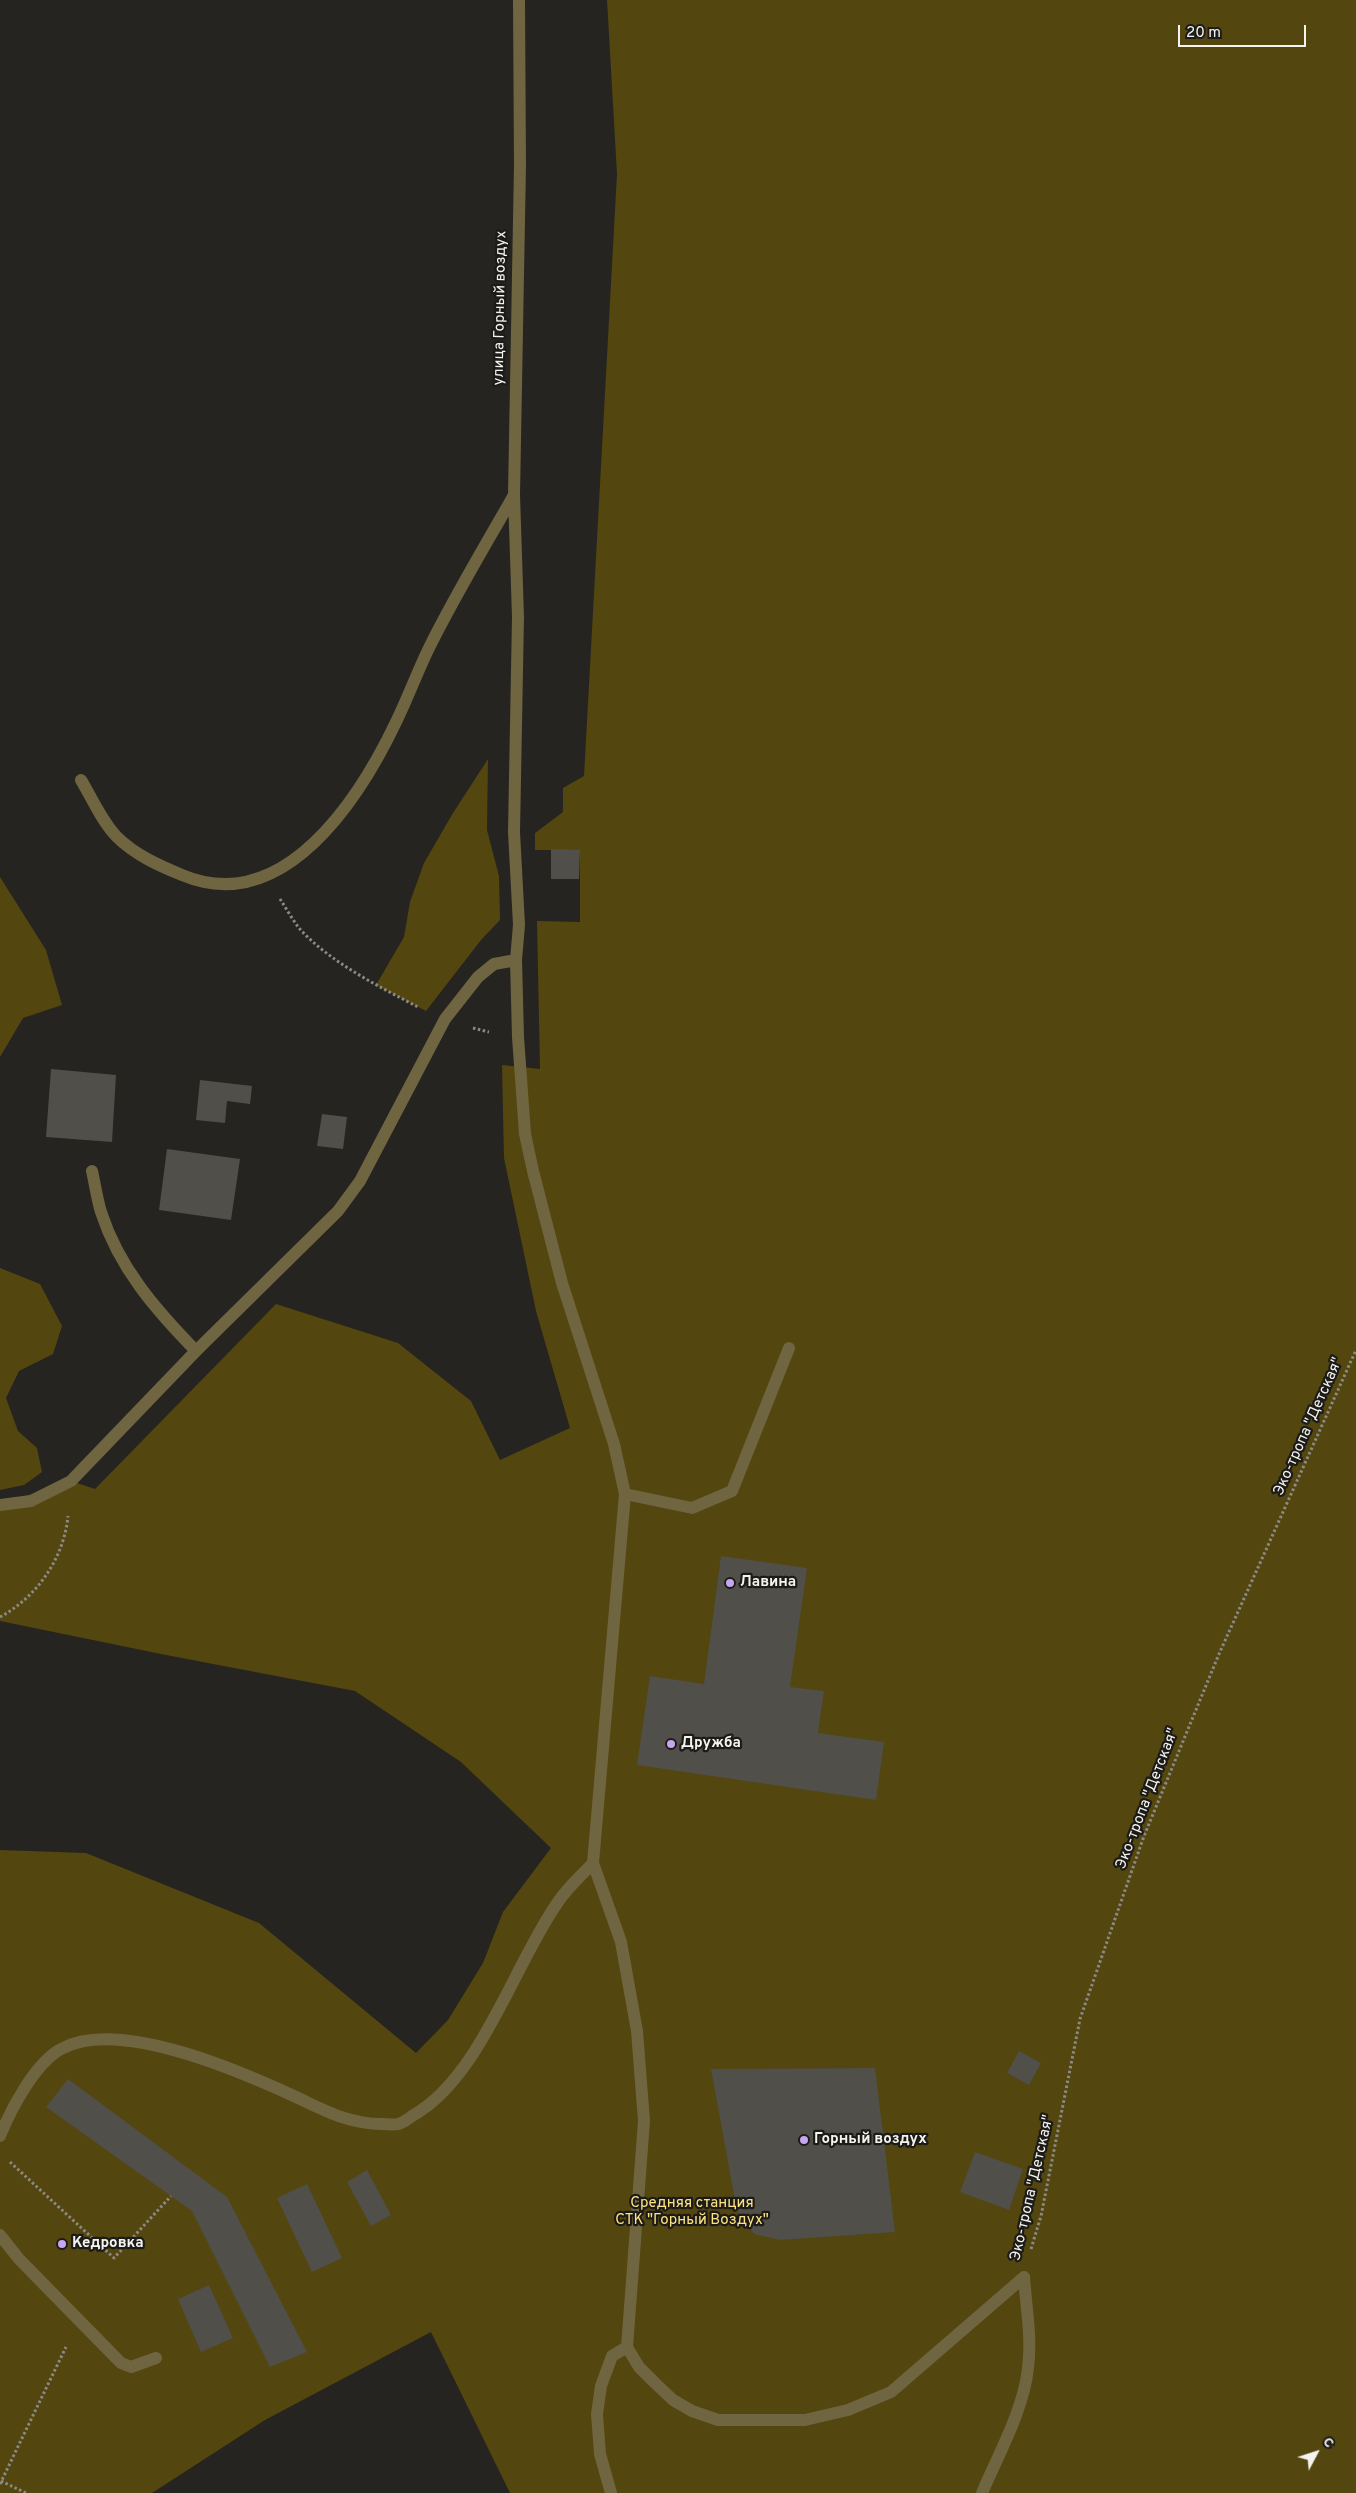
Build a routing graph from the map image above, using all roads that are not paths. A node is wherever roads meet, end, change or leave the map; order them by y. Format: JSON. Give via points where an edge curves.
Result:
{"nodes":[{"id":1,"x":519,"y":0,"type":"edge"},
{"id":2,"x":514,"y":495,"type":"junction"},
{"id":3,"x":81,"y":780,"type":"dead end"},
{"id":4,"x":516,"y":960,"type":"junction"},
{"id":5,"x":92,"y":1171,"type":"dead end"},
{"id":6,"x":789,"y":1348,"type":"dead end"},
{"id":7,"x":196,"y":1351,"type":"junction"},
{"id":8,"x":625,"y":1494,"type":"junction"},
{"id":9,"x":0,"y":1505,"type":"edge"},
{"id":10,"x":593,"y":1863,"type":"junction"},
{"id":11,"x":0,"y":2136,"type":"edge"},
{"id":12,"x":0,"y":2236,"type":"edge"},
{"id":13,"x":627,"y":2347,"type":"junction"},
{"id":14,"x":156,"y":2358,"type":"dead end"},
{"id":15,"x":611,"y":2493,"type":"edge"},
{"id":16,"x":982,"y":2493,"type":"edge"}],
"edges":[{"from":1,"to":2,"type":"street","name":"улица Горный воздух","via":[[520,165]]},
{"from":2,"to":3,"type":"street","via":[[427,651],[397,721],[338,818],[308,850],[266,877],[225,885],[197,882],[155,864],[117,837]]},
{"from":2,"to":4,"type":"street","name":"улица Горный воздух","via":[[518,617],[514,832],[519,925]]},
{"from":4,"to":7,"type":"street","via":[[494,964],[478,977],[445,1020],[360,1181],[338,1211]]},
{"from":4,"to":8,"type":"street","name":"улица Горный воздух","via":[[525,1134],[562,1283],[614,1444]]},
{"from":5,"to":7,"type":"street","via":[[100,1211],[131,1276],[161,1315]]},
{"from":6,"to":8,"type":"street","via":[[732,1491],[692,1508]]},
{"from":7,"to":9,"type":"street","via":[[71,1481],[31,1501]]},
{"from":8,"to":10,"type":"street","name":"улица Горный воздух"},
{"from":10,"to":11,"type":"street","via":[[558,1900],[479,2044],[426,2109],[398,2124],[360,2124],[251,2076],[173,2049],[146,2043],[94,2040],[61,2049],[47,2061],[23,2092]]},
{"from":10,"to":13,"type":"street","via":[[621,1942],[637,2031],[644,2121]]},
{"from":12,"to":14,"type":"street","via":[[18,2259],[121,2363],[131,2367]]},
{"from":13,"to":15,"type":"street","via":[[612,2356],[601,2386],[597,2414],[600,2454]]},
{"from":13,"to":16,"type":"street","via":[[639,2367],[655,2383],[673,2400],[692,2411],[718,2420],[805,2420],[848,2410],[890,2392],[1024,2277],[1030,2350],[1027,2380]]}]}
